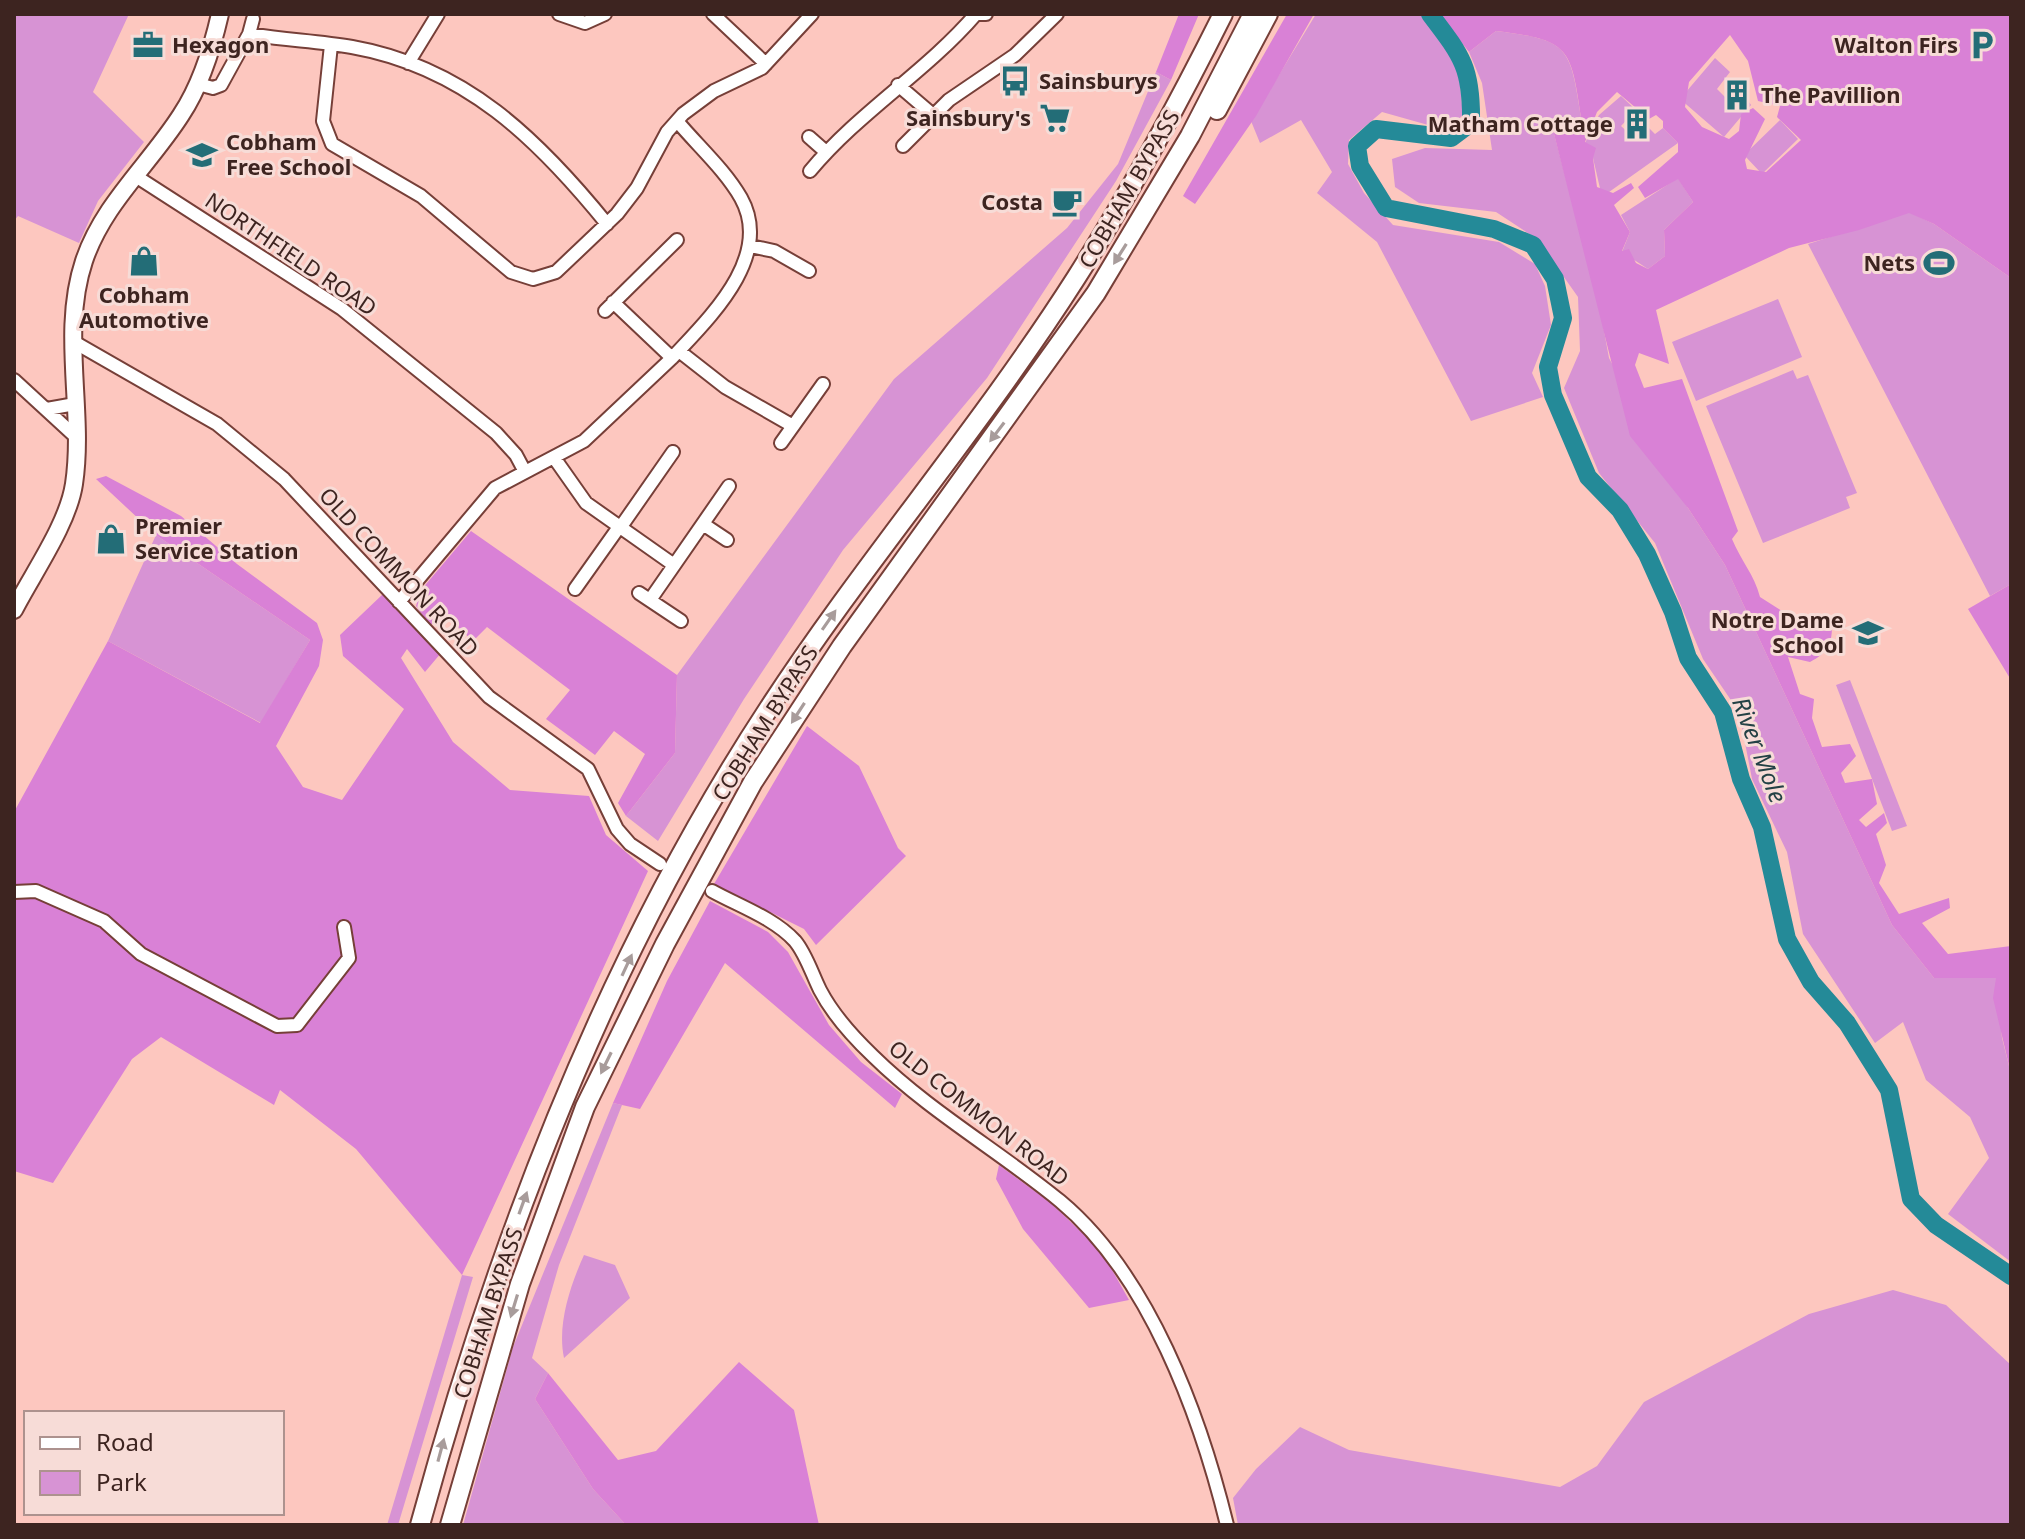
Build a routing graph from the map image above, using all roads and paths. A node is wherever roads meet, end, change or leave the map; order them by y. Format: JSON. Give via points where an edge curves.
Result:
{"nodes":[{"id":1,"x":220,"y":14,"type":"edge"},
{"id":2,"x":438,"y":14,"type":"edge"},
{"id":3,"x":559,"y":14,"type":"edge"},
{"id":4,"x":605,"y":14,"type":"edge"},
{"id":5,"x":713,"y":14,"type":"edge"},
{"id":6,"x":812,"y":14,"type":"edge"},
{"id":7,"x":976,"y":14,"type":"edge"},
{"id":8,"x":986,"y":14,"type":"edge"},
{"id":9,"x":1057,"y":14,"type":"edge"},
{"id":10,"x":1215,"y":14,"type":"edge"},
{"id":11,"x":1223,"y":14,"type":"edge"},
{"id":12,"x":1253,"y":14,"type":"edge"},
{"id":13,"x":1268,"y":14,"type":"edge"},
{"id":14,"x":253,"y":19,"type":"dead end"},
{"id":15,"x":249,"y":34,"type":"junction"},
{"id":16,"x":331,"y":45,"type":"junction"},
{"id":17,"x":408,"y":63,"type":"junction"},
{"id":18,"x":766,"y":64,"type":"junction"},
{"id":19,"x":1195,"y":69,"type":"junction"},
{"id":20,"x":198,"y":84,"type":"junction"},
{"id":21,"x":898,"y":85,"type":"junction"},
{"id":22,"x":933,"y":115,"type":"junction"},
{"id":23,"x":677,"y":121,"type":"junction"},
{"id":24,"x":809,"y":137,"type":"dead end"},
{"id":25,"x":903,"y":146,"type":"dead end"},
{"id":26,"x":826,"y":152,"type":"junction"},
{"id":27,"x":810,"y":171,"type":"dead end"},
{"id":28,"x":134,"y":175,"type":"junction"},
{"id":29,"x":1145,"y":214,"type":"junction"},
{"id":30,"x":607,"y":224,"type":"junction"},
{"id":31,"x":677,"y":240,"type":"dead end"},
{"id":32,"x":750,"y":246,"type":"junction"},
{"id":33,"x":809,"y":271,"type":"dead end"},
{"id":34,"x":74,"y":342,"type":"junction"},
{"id":35,"x":676,"y":355,"type":"junction"},
{"id":36,"x":14,"y":380,"type":"edge"},
{"id":37,"x":823,"y":384,"type":"dead end"},
{"id":38,"x":75,"y":404,"type":"junction"},
{"id":39,"x":47,"y":409,"type":"junction"},
{"id":40,"x":793,"y":426,"type":"junction"},
{"id":41,"x":76,"y":437,"type":"junction"},
{"id":42,"x":781,"y":443,"type":"dead end"},
{"id":43,"x":673,"y":452,"type":"dead end"},
{"id":44,"x":555,"y":459,"type":"junction"},
{"id":45,"x":524,"y":470,"type":"junction"},
{"id":46,"x":729,"y":486,"type":"dead end"},
{"id":47,"x":703,"y":524,"type":"junction"},
{"id":48,"x":619,"y":527,"type":"junction"},
{"id":49,"x":727,"y":540,"type":"dead end"},
{"id":50,"x":593,"y":563,"type":"junction"},
{"id":51,"x":674,"y":565,"type":"junction"},
{"id":52,"x":606,"y":572,"type":"dead end"},
{"id":53,"x":575,"y":589,"type":"dead end"},
{"id":54,"x":399,"y":602,"type":"junction"},
{"id":55,"x":14,"y":610,"type":"edge"},
{"id":56,"x":681,"y":621,"type":"dead end"},
{"id":57,"x":660,"y":864,"type":"dead end"},
{"id":58,"x":712,"y":891,"type":"dead end"},
{"id":59,"x":14,"y":892,"type":"edge"},
{"id":60,"x":344,"y":927,"type":"dead end"},
{"id":61,"x":420,"y":1525,"type":"edge"},
{"id":62,"x":450,"y":1525,"type":"edge"},
{"id":63,"x":1227,"y":1525,"type":"edge"}],
"edges":[{"from":1,"to":20,"type":"main road"},
{"from":2,"to":17,"type":"street"},
{"from":3,"to":4,"type":"street","via":[[585,23]]},
{"from":5,"to":18,"type":"street"},
{"from":6,"to":18,"type":"street"},
{"from":7,"to":8,"type":"street"},
{"from":7,"to":21,"type":"street","via":[[948,45]]},
{"from":9,"to":22,"type":"street","via":[[1015,55]]},
{"from":10,"to":19,"type":"highway"},
{"from":11,"to":19,"type":"highway","name":"COBHAM BYPASS"},
{"from":12,"to":29,"type":"highway","name":"COBHAM BYPASS"},
{"from":13,"to":29,"type":"highway","via":[[1201,138]]},
{"from":14,"to":15,"type":"street"},
{"from":15,"to":16,"type":"street"},
{"from":15,"to":20,"type":"street","via":[[219,87]]},
{"from":16,"to":17,"type":"street"},
{"from":16,"to":30,"type":"street","via":[[323,121],[332,144],[433,205],[516,275],[551,275]]},
{"from":17,"to":30,"type":"street","via":[[464,87],[517,125]]},
{"from":18,"to":23,"type":"street","via":[[714,91]]},
{"from":61,"to":19,"type":"highway","name":"COBHAM BYPASS","one_way":true,"via":[[453,1404],[549,1132],[634,949],[697,830],[766,711],[833,613],[1075,280],[1140,174]]},
{"from":20,"to":28,"type":"main road","via":[[174,126]]},
{"from":21,"to":22,"type":"street"},
{"from":21,"to":26,"type":"street"},
{"from":22,"to":25,"type":"street"},
{"from":23,"to":30,"type":"street","via":[[637,188]]},
{"from":23,"to":32,"type":"street","via":[[741,198]]},
{"from":24,"to":26,"type":"street"},
{"from":26,"to":27,"type":"street"},
{"from":28,"to":34,"type":"main road","via":[[102,220],[83,262]]},
{"from":28,"to":45,"type":"street","name":"NORTHFIELD ROAD","via":[[342,309],[496,433]]},
{"from":29,"to":62,"type":"highway","name":"COBHAM BYPASS","one_way":true,"via":[[1044,370],[825,671],[753,782],[665,944],[585,1107],[520,1284]]},
{"from":31,"to":35,"type":"street","via":[[609,306]]},
{"from":32,"to":33,"type":"street","via":[[774,251]]},
{"from":32,"to":35,"type":"street","via":[[740,273]]},
{"from":34,"to":38,"type":"main road"},
{"from":34,"to":54,"type":"street","name":"OLD COMMON ROAD","via":[[182,401],[250,448]]},
{"from":35,"to":40,"type":"street"},
{"from":35,"to":44,"type":"street","via":[[598,430]]},
{"from":36,"to":39,"type":"street"},
{"from":37,"to":40,"type":"street"},
{"from":38,"to":39,"type":"street"},
{"from":38,"to":41,"type":"main road"},
{"from":39,"to":41,"type":"street"},
{"from":40,"to":42,"type":"street"},
{"from":41,"to":55,"type":"main road","via":[[71,497]]},
{"from":43,"to":48,"type":"street"},
{"from":44,"to":45,"type":"street"},
{"from":44,"to":48,"type":"street","via":[[578,495]]},
{"from":45,"to":54,"type":"street","via":[[487,496]]},
{"from":46,"to":47,"type":"street"},
{"from":47,"to":49,"type":"street"},
{"from":47,"to":51,"type":"street"},
{"from":48,"to":50,"type":"street"},
{"from":48,"to":51,"type":"street"},
{"from":50,"to":52,"type":"street"},
{"from":50,"to":53,"type":"street"},
{"from":51,"to":56,"type":"street","via":[[644,596]]},
{"from":54,"to":57,"type":"street","name":"OLD COMMON ROAD","via":[[489,697],[588,769],[623,837]]},
{"from":58,"to":63,"type":"street","name":"OLD COMMON ROAD","via":[[779,927],[797,943],[851,1035],[882,1066],[1093,1232],[1171,1357]]},
{"from":59,"to":60,"type":"street","via":[[36,891],[104,921],[141,954],[277,1026],[297,1025],[349,958]]}]}
